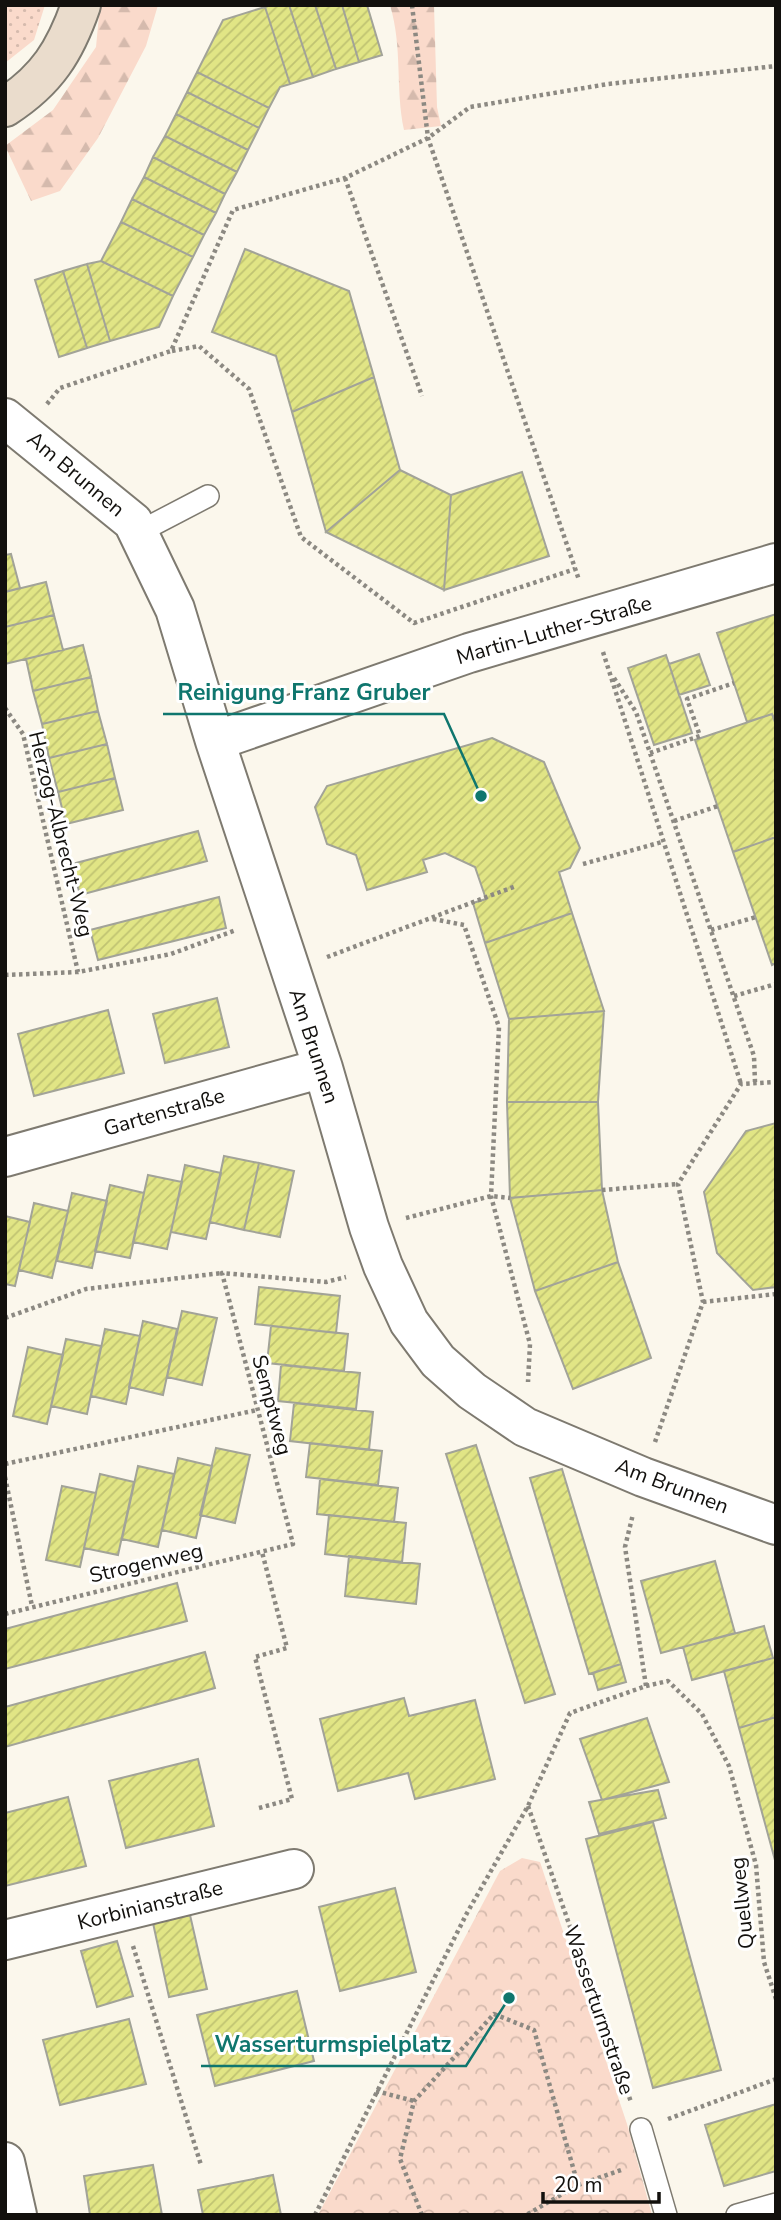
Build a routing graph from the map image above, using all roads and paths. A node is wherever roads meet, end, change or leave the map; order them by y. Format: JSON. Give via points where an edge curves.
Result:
{"nodes":[{"id":1,"x":81,"y":5,"type":"edge"},
{"id":2,"x":412,"y":5,"type":"edge"},
{"id":3,"x":776,"y":66,"type":"edge"},
{"id":4,"x":5,"y":107,"type":"edge"},
{"id":5,"x":428,"y":138,"type":"junction"},
{"id":6,"x":345,"y":178,"type":"junction"},
{"id":7,"x":172,"y":351,"type":"junction"},
{"id":8,"x":422,"y":396,"type":"dead end"},
{"id":9,"x":15,"y":425,"type":"edge"},
{"id":10,"x":208,"y":496,"type":"dead end"},
{"id":11,"x":139,"y":532,"type":"junction"},
{"id":12,"x":776,"y":563,"type":"edge"},
{"id":13,"x":593,"y":619,"type":"junction"},
{"id":14,"x":611,"y":673,"type":"junction"},
{"id":15,"x":734,"y":683,"type":"dead end"},
{"id":16,"x":5,"y":708,"type":"edge"},
{"id":17,"x":215,"y":741,"type":"junction"},
{"id":18,"x":650,"y":753,"type":"junction"},
{"id":19,"x":718,"y":806,"type":"dead end"},
{"id":20,"x":674,"y":821,"type":"junction"},
{"id":21,"x":662,"y":842,"type":"junction"},
{"id":22,"x":583,"y":864,"type":"dead end"},
{"id":23,"x":516,"y":886,"type":"dead end"},
{"id":24,"x":272,"y":917,"type":"junction"},
{"id":25,"x":756,"y":917,"type":"dead end"},
{"id":26,"x":433,"y":919,"type":"junction"},
{"id":27,"x":711,"y":930,"type":"junction"},
{"id":28,"x":290,"y":970,"type":"junction"},
{"id":29,"x":78,"y":972,"type":"junction"},
{"id":30,"x":5,"y":975,"type":"edge"},
{"id":31,"x":776,"y":984,"type":"edge"},
{"id":32,"x":734,"y":996,"type":"junction"},
{"id":33,"x":323,"y":1068,"type":"junction"},
{"id":34,"x":755,"y":1082,"type":"junction"},
{"id":35,"x":776,"y":1082,"type":"edge"},
{"id":36,"x":741,"y":1084,"type":"junction"},
{"id":37,"x":5,"y":1157,"type":"edge"},
{"id":38,"x":678,"y":1184,"type":"junction"},
{"id":39,"x":602,"y":1190,"type":"dead end"},
{"id":40,"x":491,"y":1196,"type":"junction"},
{"id":41,"x":510,"y":1198,"type":"dead end"},
{"id":42,"x":369,"y":1227,"type":"junction"},
{"id":43,"x":383,"y":1266,"type":"junction"},
{"id":44,"x":222,"y":1273,"type":"junction"},
{"id":45,"x":776,"y":1294,"type":"edge"},
{"id":46,"x":703,"y":1302,"type":"junction"},
{"id":47,"x":5,"y":1318,"type":"edge"},
{"id":48,"x":257,"y":1410,"type":"junction"},
{"id":49,"x":525,"y":1427,"type":"junction"},
{"id":50,"x":5,"y":1464,"type":"edge"},
{"id":51,"x":5,"y":1477,"type":"edge"},
{"id":52,"x":643,"y":1478,"type":"junction"},
{"id":53,"x":776,"y":1525,"type":"edge"},
{"id":54,"x":293,"y":1544,"type":"joint"},
{"id":55,"x":262,"y":1552,"type":"junction"},
{"id":56,"x":33,"y":1606,"type":"junction"},
{"id":57,"x":5,"y":1614,"type":"edge"},
{"id":58,"x":646,"y":1686,"type":"junction"},
{"id":59,"x":528,"y":1806,"type":"junction"},
{"id":60,"x":259,"y":1808,"type":"dead end"},
{"id":61,"x":294,"y":1869,"type":"dead end"},
{"id":62,"x":123,"y":1912,"type":"junction"},
{"id":63,"x":5,"y":1940,"type":"edge"},
{"id":64,"x":776,"y":1999,"type":"edge"},
{"id":65,"x":776,"y":2079,"type":"edge"},
{"id":66,"x":376,"y":2091,"type":"junction"},
{"id":67,"x":414,"y":2101,"type":"junction"},
{"id":68,"x":641,"y":2129,"type":"junction"},
{"id":69,"x":650,"y":2160,"type":"junction"},
{"id":70,"x":5,"y":2162,"type":"edge"},
{"id":71,"x":201,"y":2165,"type":"dead end"},
{"id":72,"x":578,"y":2185,"type":"junction"},
{"id":73,"x":776,"y":2204,"type":"edge"},
{"id":74,"x":17,"y":2215,"type":"edge"},
{"id":75,"x":315,"y":2215,"type":"edge"},
{"id":76,"x":422,"y":2215,"type":"edge"},
{"id":77,"x":527,"y":2215,"type":"edge"},
{"id":78,"x":666,"y":2215,"type":"edge"},
{"id":79,"x":737,"y":2215,"type":"edge"}],
"edges":[{"from":1,"to":4,"type":"main road","via":[[68,43],[46,74]]},
{"from":2,"to":5,"type":"path"},
{"from":3,"to":5,"type":"path","via":[[608,84],[470,107]]},
{"from":5,"to":6,"type":"path"},
{"from":5,"to":7,"type":"path","via":[[575,569],[414,623],[301,537],[249,388],[199,346]]},
{"from":6,"to":7,"type":"path","via":[[233,210]]},
{"from":6,"to":8,"type":"path"},
{"from":7,"to":9,"type":"path","via":[[60,388]]},
{"from":9,"to":11,"type":"street","name":"Am Brunnen","via":[[133,522]]},
{"from":10,"to":11,"type":"lane"},
{"from":11,"to":17,"type":"street","name":"Am Brunnen","via":[[175,609]]},
{"from":12,"to":13,"type":"street","name":"Martin-Luther-Straße"},
{"from":13,"to":14,"type":"path"},
{"from":13,"to":17,"type":"street","name":"Martin-Luther-Straße","via":[[469,653]]},
{"from":14,"to":18,"type":"path","via":[[636,712]]},
{"from":14,"to":21,"type":"path"},
{"from":15,"to":18,"type":"path","via":[[687,699],[700,736]]},
{"from":16,"to":29,"type":"path","name":"Herzog-Albrecht-Weg","via":[[23,734]]},
{"from":17,"to":24,"type":"street","name":"Am Brunnen"},
{"from":18,"to":20,"type":"path"},
{"from":19,"to":20,"type":"path"},
{"from":20,"to":27,"type":"path"},
{"from":21,"to":22,"type":"path"},
{"from":21,"to":36,"type":"path"},
{"from":23,"to":26,"type":"path"},
{"from":24,"to":28,"type":"street","name":"Am Brunnen"},
{"from":24,"to":29,"type":"path","via":[[171,954]]},
{"from":25,"to":27,"type":"path"},
{"from":26,"to":28,"type":"path"},
{"from":26,"to":40,"type":"path","via":[[464,925],[499,1027]]},
{"from":27,"to":32,"type":"path"},
{"from":28,"to":33,"type":"street","name":"Am Brunnen"},
{"from":29,"to":30,"type":"path"},
{"from":31,"to":32,"type":"path"},
{"from":32,"to":34,"type":"path","via":[[754,1056]]},
{"from":33,"to":37,"type":"street","name":"Gartenstraße"},
{"from":33,"to":42,"type":"street","name":"Am Brunnen"},
{"from":34,"to":35,"type":"path"},
{"from":34,"to":36,"type":"path"},
{"from":36,"to":38,"type":"path"},
{"from":38,"to":39,"type":"path"},
{"from":38,"to":46,"type":"path"},
{"from":40,"to":41,"type":"path"},
{"from":40,"to":42,"type":"path"},
{"from":40,"to":49,"type":"path","via":[[530,1343]]},
{"from":42,"to":43,"type":"street","name":"Am Brunnen"},
{"from":43,"to":44,"type":"path","via":[[326,1282]]},
{"from":43,"to":49,"type":"street","name":"Am Brunnen","via":[[409,1322],[438,1361]]},
{"from":44,"to":47,"type":"path","via":[[86,1289]]},
{"from":44,"to":48,"type":"path","name":"Semptweg"},
{"from":45,"to":46,"type":"path"},
{"from":46,"to":52,"type":"path"},
{"from":48,"to":50,"type":"path"},
{"from":48,"to":54,"type":"path","name":"Semptweg"},
{"from":49,"to":52,"type":"street","name":"Am Brunnen"},
{"from":51,"to":56,"type":"path"},
{"from":52,"to":53,"type":"street","name":"Am Brunnen"},
{"from":52,"to":58,"type":"path","via":[[625,1547]]},
{"from":54,"to":55,"type":"path","name":"Strogenweg"},
{"from":55,"to":56,"type":"path","name":"Strogenweg"},
{"from":55,"to":60,"type":"path","via":[[287,1648],[255,1657],[292,1799]]},
{"from":56,"to":57,"type":"path","name":"Strogenweg"},
{"from":58,"to":59,"type":"path","via":[[570,1713]]},
{"from":58,"to":64,"type":"path","name":"Quellweg","via":[[668,1681],[702,1714],[729,1766],[756,1865],[764,1962]]},
{"from":59,"to":66,"type":"path"},
{"from":59,"to":68,"type":"path","name":"Wasserturmstraße"},
{"from":61,"to":62,"type":"street","name":"Korbinianstraße"},
{"from":62,"to":63,"type":"street","name":"Korbinianstraße"},
{"from":62,"to":71,"type":"path"},
{"from":65,"to":68,"type":"path"},
{"from":66,"to":67,"type":"path"},
{"from":66,"to":75,"type":"path"},
{"from":67,"to":72,"type":"path","via":[[494,2014],[534,2030]]},
{"from":67,"to":76,"type":"path","via":[[400,2159]]},
{"from":68,"to":69,"type":"lane"},
{"from":69,"to":72,"type":"path"},
{"from":69,"to":78,"type":"lane"},
{"from":70,"to":74,"type":"street"},
{"from":72,"to":77,"type":"path"},
{"from":73,"to":79,"type":"lane"}]}
